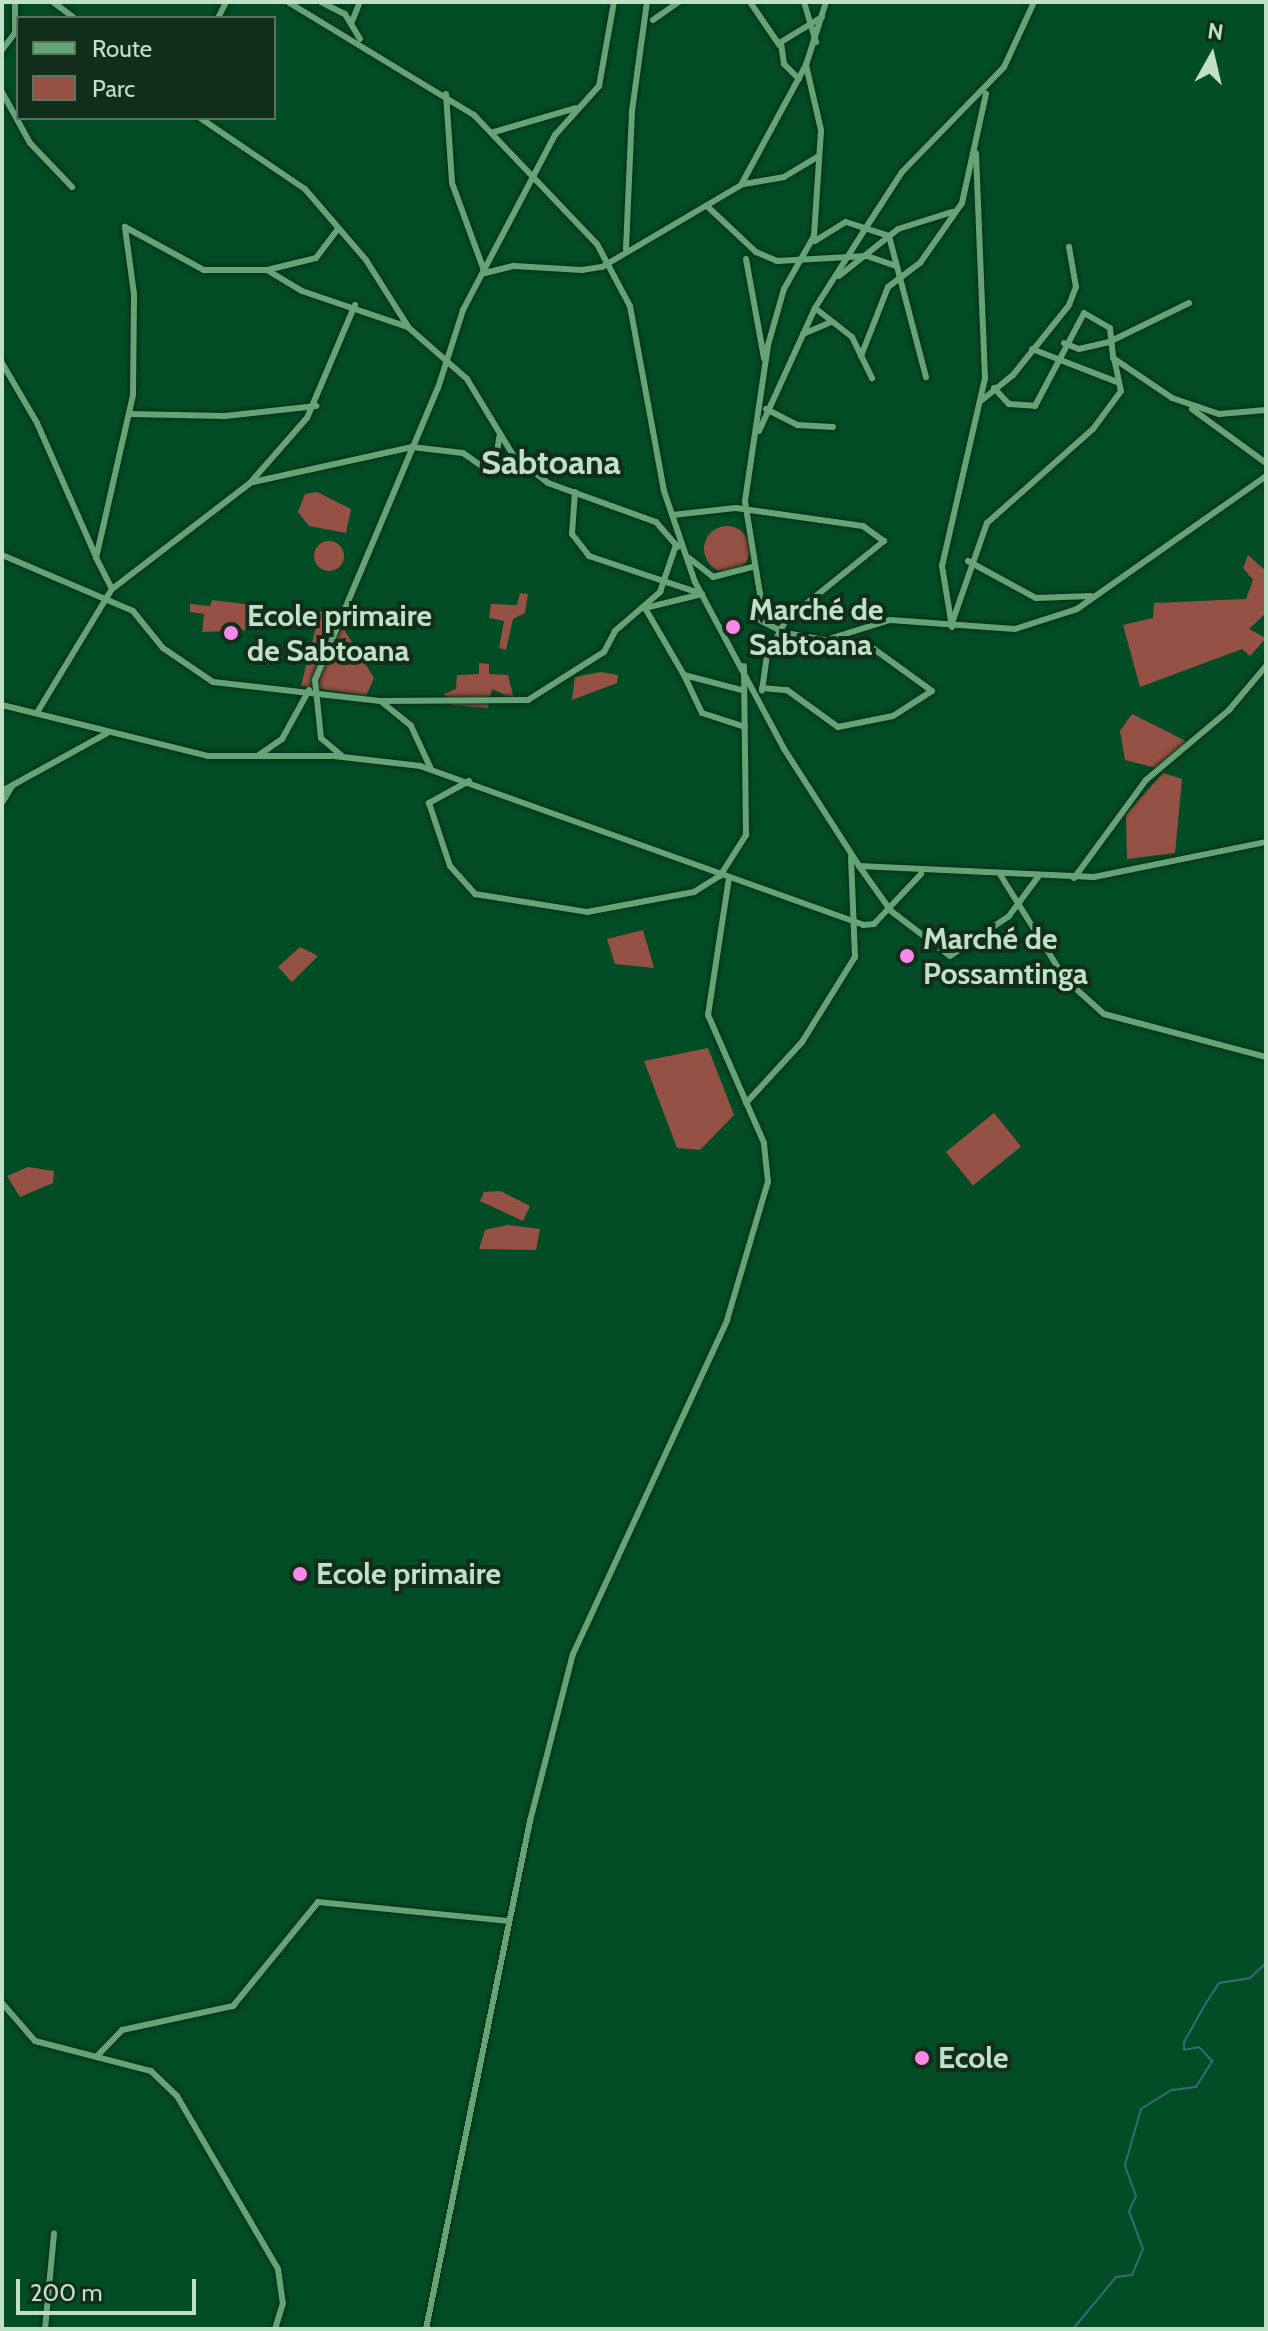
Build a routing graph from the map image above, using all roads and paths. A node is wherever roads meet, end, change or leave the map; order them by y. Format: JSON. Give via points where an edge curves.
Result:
{"nodes":[{"id":1,"x":15,"y":2,"type":"edge"},
{"id":2,"x":53,"y":2,"type":"edge"},
{"id":3,"x":288,"y":2,"type":"edge"},
{"id":4,"x":321,"y":2,"type":"edge"},
{"id":5,"x":360,"y":2,"type":"edge"},
{"id":6,"x":614,"y":2,"type":"edge"},
{"id":7,"x":647,"y":2,"type":"edge"},
{"id":8,"x":679,"y":2,"type":"edge"},
{"id":9,"x":750,"y":2,"type":"edge"},
{"id":10,"x":804,"y":2,"type":"edge"},
{"id":11,"x":826,"y":2,"type":"edge"},
{"id":12,"x":1034,"y":2,"type":"edge"},
{"id":13,"x":71,"y":16,"type":"edge"},
{"id":14,"x":822,"y":16,"type":"junction"},
{"id":15,"x":653,"y":20,"type":"dead end"},
{"id":16,"x":351,"y":24,"type":"junction"},
{"id":17,"x":810,"y":25,"type":"junction"},
{"id":18,"x":362,"y":42,"type":"junction"},
{"id":19,"x":816,"y":42,"type":"junction"},
{"id":20,"x":780,"y":46,"type":"junction"},
{"id":21,"x":2,"y":50,"type":"edge"},
{"id":22,"x":806,"y":65,"type":"junction"},
{"id":23,"x":797,"y":77,"type":"junction"},
{"id":24,"x":806,"y":83,"type":"junction"},
{"id":25,"x":986,"y":90,"type":"junction"},
{"id":26,"x":2,"y":92,"type":"edge"},
{"id":27,"x":446,"y":94,"type":"junction"},
{"id":28,"x":576,"y":108,"type":"junction"},
{"id":29,"x":16,"y":118,"type":"edge"},
{"id":30,"x":17,"y":120,"type":"edge"},
{"id":31,"x":203,"y":120,"type":"edge"},
{"id":32,"x":494,"y":132,"type":"junction"},
{"id":33,"x":976,"y":153,"type":"junction"},
{"id":34,"x":817,"y":157,"type":"junction"},
{"id":35,"x":534,"y":172,"type":"junction"},
{"id":36,"x":741,"y":185,"type":"junction"},
{"id":37,"x":72,"y":187,"type":"dead end"},
{"id":38,"x":980,"y":198,"type":"junction"},
{"id":39,"x":962,"y":203,"type":"junction"},
{"id":40,"x":708,"y":207,"type":"junction"},
{"id":41,"x":952,"y":212,"type":"junction"},
{"id":42,"x":867,"y":226,"type":"junction"},
{"id":43,"x":338,"y":229,"type":"junction"},
{"id":44,"x":889,"y":236,"type":"junction"},
{"id":45,"x":1069,"y":247,"type":"dead end"},
{"id":46,"x":626,"y":249,"type":"junction"},
{"id":47,"x":807,"y":250,"type":"junction"},
{"id":48,"x":867,"y":256,"type":"junction"},
{"id":49,"x":848,"y":257,"type":"junction"},
{"id":50,"x":746,"y":259,"type":"dead end"},
{"id":51,"x":800,"y":259,"type":"junction"},
{"id":52,"x":609,"y":262,"type":"junction"},
{"id":53,"x":897,"y":268,"type":"junction"},
{"id":54,"x":267,"y":270,"type":"junction"},
{"id":55,"x":485,"y":273,"type":"junction"},
{"id":56,"x":902,"y":278,"type":"junction"},
{"id":57,"x":836,"y":279,"type":"junction"},
{"id":58,"x":1189,"y":303,"type":"dead end"},
{"id":59,"x":355,"y":305,"type":"junction"},
{"id":60,"x":815,"y":308,"type":"junction"},
{"id":61,"x":831,"y":322,"type":"junction"},
{"id":62,"x":409,"y":328,"type":"junction"},
{"id":63,"x":803,"y":334,"type":"junction"},
{"id":64,"x":1109,"y":342,"type":"junction"},
{"id":65,"x":1064,"y":343,"type":"junction"},
{"id":66,"x":1032,"y":349,"type":"junction"},
{"id":67,"x":861,"y":356,"type":"junction"},
{"id":68,"x":1113,"y":358,"type":"junction"},
{"id":69,"x":1058,"y":360,"type":"junction"},
{"id":70,"x":765,"y":361,"type":"junction"},
{"id":71,"x":447,"y":362,"type":"junction"},
{"id":72,"x":2,"y":363,"type":"edge"},
{"id":73,"x":926,"y":377,"type":"dead end"},
{"id":74,"x":872,"y":378,"type":"dead end"},
{"id":75,"x":1117,"y":382,"type":"junction"},
{"id":76,"x":994,"y":388,"type":"junction"},
{"id":77,"x":982,"y":400,"type":"junction"},
{"id":78,"x":1188,"y":405,"type":"junction"},
{"id":79,"x":316,"y":406,"type":"junction"},
{"id":80,"x":766,"y":409,"type":"junction"},
{"id":81,"x":1266,"y":410,"type":"edge"},
{"id":82,"x":129,"y":414,"type":"junction"},
{"id":83,"x":833,"y":427,"type":"dead end"},
{"id":84,"x":500,"y":434,"type":"junction"},
{"id":85,"x":757,"y":440,"type":"junction"},
{"id":86,"x":412,"y":447,"type":"junction"},
{"id":87,"x":1266,"y":463,"type":"edge"},
{"id":88,"x":1266,"y":476,"type":"edge"},
{"id":89,"x":250,"y":483,"type":"junction"},
{"id":90,"x":575,"y":492,"type":"junction"},
{"id":91,"x":746,"y":511,"type":"junction"},
{"id":92,"x":672,"y":515,"type":"junction"},
{"id":93,"x":676,"y":545,"type":"junction"},
{"id":94,"x":684,"y":552,"type":"junction"},
{"id":95,"x":2,"y":555,"type":"edge"},
{"id":96,"x":96,"y":558,"type":"junction"},
{"id":97,"x":968,"y":561,"type":"junction"},
{"id":98,"x":752,"y":567,"type":"junction"},
{"id":99,"x":665,"y":583,"type":"junction"},
{"id":100,"x":112,"y":589,"type":"junction"},
{"id":101,"x":702,"y":594,"type":"junction"},
{"id":102,"x":1096,"y":595,"type":"junction"},
{"id":103,"x":104,"y":599,"type":"junction"},
{"id":104,"x":645,"y":608,"type":"junction"},
{"id":105,"x":952,"y":627,"type":"junction"},
{"id":106,"x":778,"y":630,"type":"junction"},
{"id":107,"x":830,"y":638,"type":"junction"},
{"id":108,"x":744,"y":666,"type":"junction"},
{"id":109,"x":1266,"y":666,"type":"edge"},
{"id":110,"x":684,"y":675,"type":"junction"},
{"id":111,"x":762,"y":688,"type":"junction"},
{"id":112,"x":741,"y":690,"type":"junction"},
{"id":113,"x":311,"y":694,"type":"junction"},
{"id":114,"x":380,"y":701,"type":"junction"},
{"id":115,"x":763,"y":702,"type":"junction"},
{"id":116,"x":2,"y":705,"type":"edge"},
{"id":117,"x":38,"y":711,"type":"junction"},
{"id":118,"x":745,"y":727,"type":"junction"},
{"id":119,"x":111,"y":732,"type":"junction"},
{"id":120,"x":344,"y":756,"type":"junction"},
{"id":121,"x":255,"y":757,"type":"junction"},
{"id":122,"x":431,"y":769,"type":"junction"},
{"id":123,"x":469,"y":781,"type":"junction"},
{"id":124,"x":15,"y":782,"type":"junction"},
{"id":125,"x":2,"y":791,"type":"edge"},
{"id":126,"x":2,"y":803,"type":"edge"},
{"id":127,"x":1266,"y":842,"type":"edge"},
{"id":128,"x":851,"y":857,"type":"junction"},
{"id":129,"x":859,"y":866,"type":"junction"},
{"id":130,"x":921,"y":874,"type":"junction"},
{"id":131,"x":720,"y":876,"type":"junction"},
{"id":132,"x":1001,"y":876,"type":"junction"},
{"id":133,"x":1038,"y":877,"type":"junction"},
{"id":134,"x":729,"y":878,"type":"junction"},
{"id":135,"x":1074,"y":878,"type":"junction"},
{"id":136,"x":885,"y":905,"type":"junction"},
{"id":137,"x":1017,"y":908,"type":"junction"},
{"id":138,"x":852,"y":922,"type":"junction"},
{"id":139,"x":1266,"y":1057,"type":"edge"},
{"id":140,"x":746,"y":1103,"type":"junction"},
{"id":141,"x":509,"y":1921,"type":"junction"},
{"id":142,"x":2,"y":2003,"type":"edge"},
{"id":143,"x":98,"y":2055,"type":"junction"},
{"id":144,"x":54,"y":2233,"type":"dead end"},
{"id":145,"x":45,"y":2329,"type":"edge"},
{"id":146,"x":275,"y":2329,"type":"edge"},
{"id":147,"x":426,"y":2329,"type":"edge"}],
"edges":[{"from":1,"to":21,"type":"street","via":[[15,33]]},
{"from":2,"to":13,"type":"street"},
{"from":3,"to":18,"type":"street"},
{"from":4,"to":16,"type":"street"},
{"from":5,"to":16,"type":"street"},
{"from":6,"to":28,"type":"street","via":[[599,86]]},
{"from":7,"to":46,"type":"street","via":[[632,111]]},
{"from":8,"to":15,"type":"street"},
{"from":9,"to":20,"type":"street"},
{"from":10,"to":17,"type":"street"},
{"from":11,"to":14,"type":"street"},
{"from":12,"to":25,"type":"street"},
{"from":14,"to":17,"type":"street"},
{"from":14,"to":19,"type":"street"},
{"from":16,"to":18,"type":"street"},
{"from":17,"to":19,"type":"street"},
{"from":17,"to":20,"type":"street"},
{"from":18,"to":27,"type":"street"},
{"from":19,"to":22,"type":"street"},
{"from":20,"to":23,"type":"street"},
{"from":22,"to":23,"type":"street"},
{"from":22,"to":24,"type":"street"},
{"from":23,"to":24,"type":"street"},
{"from":23,"to":36,"type":"street"},
{"from":24,"to":34,"type":"street","via":[[820,124]]},
{"from":25,"to":33,"type":"street"},
{"from":25,"to":42,"type":"street","via":[[902,172]]},
{"from":26,"to":29,"type":"street"},
{"from":27,"to":32,"type":"street"},
{"from":27,"to":55,"type":"street","via":[[452,183]]},
{"from":28,"to":32,"type":"street"},
{"from":28,"to":35,"type":"street"},
{"from":30,"to":37,"type":"street","via":[[30,143]]},
{"from":31,"to":43,"type":"street","via":[[296,180]]},
{"from":32,"to":35,"type":"street"},
{"from":33,"to":38,"type":"street"},
{"from":33,"to":39,"type":"street"},
{"from":34,"to":36,"type":"street","via":[[784,177]]},
{"from":34,"to":47,"type":"street","via":[[815,232]]},
{"from":35,"to":52,"type":"street"},
{"from":35,"to":55,"type":"street"},
{"from":36,"to":40,"type":"street"},
{"from":38,"to":39,"type":"street"},
{"from":38,"to":77,"type":"street"},
{"from":39,"to":41,"type":"street"},
{"from":40,"to":46,"type":"street"},
{"from":40,"to":51,"type":"street","via":[[762,255]]},
{"from":41,"to":44,"type":"street"},
{"from":41,"to":56,"type":"street","via":[[930,251]]},
{"from":42,"to":44,"type":"street"},
{"from":42,"to":47,"type":"street","via":[[830,227]]},
{"from":42,"to":49,"type":"street"},
{"from":43,"to":54,"type":"street","via":[[316,258]]},
{"from":43,"to":62,"type":"street"},
{"from":44,"to":48,"type":"street"},
{"from":44,"to":53,"type":"street"},
{"from":45,"to":66,"type":"street","via":[[1076,287],[1069,305]]},
{"from":46,"to":52,"type":"street"},
{"from":47,"to":51,"type":"street"},
{"from":48,"to":49,"type":"street"},
{"from":48,"to":53,"type":"street"},
{"from":48,"to":57,"type":"street"},
{"from":49,"to":51,"type":"street"},
{"from":49,"to":57,"type":"street"},
{"from":50,"to":70,"type":"street"},
{"from":51,"to":70,"type":"street"},
{"from":52,"to":55,"type":"street"},
{"from":52,"to":92,"type":"street","via":[[633,318]]},
{"from":53,"to":56,"type":"street"},
{"from":54,"to":59,"type":"street","via":[[302,291]]},
{"from":54,"to":82,"type":"street","via":[[204,270],[125,227],[134,294]]},
{"from":55,"to":71,"type":"street","via":[[463,310]]},
{"from":56,"to":67,"type":"street","via":[[888,287]]},
{"from":56,"to":73,"type":"street"},
{"from":57,"to":60,"type":"street"},
{"from":58,"to":64,"type":"street"},
{"from":59,"to":62,"type":"street"},
{"from":59,"to":79,"type":"street"},
{"from":60,"to":61,"type":"street"},
{"from":60,"to":63,"type":"street"},
{"from":61,"to":63,"type":"street"},
{"from":61,"to":67,"type":"street","via":[[852,337]]},
{"from":62,"to":71,"type":"street"},
{"from":63,"to":80,"type":"street"},
{"from":64,"to":65,"type":"street","via":[[1079,349]]},
{"from":64,"to":65,"type":"street","via":[[1110,328],[1084,313]]},
{"from":64,"to":68,"type":"street"},
{"from":65,"to":69,"type":"street"},
{"from":66,"to":69,"type":"street"},
{"from":66,"to":76,"type":"street"},
{"from":67,"to":74,"type":"street"},
{"from":68,"to":75,"type":"street"},
{"from":68,"to":78,"type":"street"},
{"from":69,"to":75,"type":"street"},
{"from":69,"to":76,"type":"street","via":[[1035,406],[1009,404]]},
{"from":70,"to":85,"type":"street"},
{"from":71,"to":84,"type":"street","via":[[484,401]]},
{"from":71,"to":86,"type":"street"},
{"from":72,"to":96,"type":"street","via":[[37,423]]},
{"from":75,"to":97,"type":"street","via":[[1121,391],[1093,429],[987,523]]},
{"from":76,"to":77,"type":"street"},
{"from":77,"to":105,"type":"street","via":[[942,566]]},
{"from":78,"to":81,"type":"street","via":[[1219,414]]},
{"from":78,"to":87,"type":"street"},
{"from":79,"to":82,"type":"street","via":[[225,416]]},
{"from":79,"to":89,"type":"street"},
{"from":80,"to":83,"type":"street","via":[[797,425]]},
{"from":80,"to":85,"type":"street"},
{"from":82,"to":96,"type":"street"},
{"from":84,"to":86,"type":"street","via":[[493,474],[463,453]]},
{"from":84,"to":90,"type":"street","via":[[540,478]]},
{"from":85,"to":91,"type":"street"},
{"from":86,"to":89,"type":"street"},
{"from":86,"to":113,"type":"street"},
{"from":88,"to":102,"type":"street"},
{"from":89,"to":100,"type":"street"},
{"from":90,"to":93,"type":"street","via":[[645,516]]},
{"from":90,"to":99,"type":"street","via":[[572,534],[589,556]]},
{"from":91,"to":92,"type":"street"},
{"from":91,"to":98,"type":"street"},
{"from":91,"to":106,"type":"street","via":[[863,526],[884,541]]},
{"from":92,"to":94,"type":"street"},
{"from":93,"to":94,"type":"street"},
{"from":93,"to":99,"type":"street"},
{"from":94,"to":98,"type":"street","via":[[713,577]]},
{"from":94,"to":101,"type":"street"},
{"from":95,"to":103,"type":"street"},
{"from":96,"to":100,"type":"street"},
{"from":97,"to":102,"type":"street","via":[[1036,598]]},
{"from":97,"to":105,"type":"street"},
{"from":98,"to":106,"type":"street","via":[[760,594],[755,620]]},
{"from":99,"to":101,"type":"street"},
{"from":99,"to":104,"type":"street"},
{"from":100,"to":103,"type":"street"},
{"from":101,"to":104,"type":"street"},
{"from":101,"to":108,"type":"street"},
{"from":102,"to":105,"type":"street","via":[[1077,609],[1015,629]]},
{"from":103,"to":113,"type":"street","via":[[133,611],[163,648],[205,679]]},
{"from":103,"to":117,"type":"street"},
{"from":104,"to":110,"type":"street"},
{"from":104,"to":114,"type":"street","via":[[615,631],[597,659],[540,698]]},
{"from":105,"to":107,"type":"street","via":[[890,620]]},
{"from":106,"to":107,"type":"street"},
{"from":106,"to":111,"type":"street"},
{"from":107,"to":111,"type":"street","via":[[874,649],[932,691],[893,716],[838,727],[787,690]]},
{"from":108,"to":112,"type":"street"},
{"from":108,"to":115,"type":"street"},
{"from":109,"to":135,"type":"street","via":[[1229,710],[1146,780]]},
{"from":110,"to":112,"type":"street"},
{"from":110,"to":118,"type":"street","via":[[702,713]]},
{"from":111,"to":115,"type":"street"},
{"from":112,"to":118,"type":"street"},
{"from":113,"to":114,"type":"street"},
{"from":113,"to":120,"type":"street","via":[[321,738]]},
{"from":113,"to":121,"type":"street","via":[[282,739]]},
{"from":114,"to":122,"type":"street","via":[[411,726]]},
{"from":115,"to":128,"type":"street"},
{"from":116,"to":117,"type":"street"},
{"from":117,"to":119,"type":"street"},
{"from":118,"to":131,"type":"street","via":[[746,835]]},
{"from":119,"to":121,"type":"street","via":[[208,756]]},
{"from":119,"to":124,"type":"street"},
{"from":120,"to":121,"type":"street"},
{"from":120,"to":122,"type":"street"},
{"from":122,"to":123,"type":"street"},
{"from":123,"to":131,"type":"street"},
{"from":123,"to":131,"type":"street","via":[[429,803],[450,866],[481,897],[600,911],[694,892]]},
{"from":124,"to":125,"type":"street"},
{"from":124,"to":126,"type":"street"},
{"from":127,"to":135,"type":"street"},
{"from":128,"to":129,"type":"street"},
{"from":128,"to":138,"type":"street"},
{"from":129,"to":130,"type":"street"},
{"from":129,"to":136,"type":"street"},
{"from":130,"to":132,"type":"street"},
{"from":130,"to":136,"type":"street","via":[[907,894]]},
{"from":131,"to":134,"type":"street"},
{"from":132,"to":133,"type":"street"},
{"from":132,"to":137,"type":"street"},
{"from":133,"to":135,"type":"street"},
{"from":133,"to":137,"type":"street"},
{"from":134,"to":138,"type":"street"},
{"from":134,"to":140,"type":"street","via":[[708,1015]]},
{"from":136,"to":137,"type":"street","via":[[950,956]]},
{"from":136,"to":138,"type":"street","via":[[872,925]]},
{"from":137,"to":139,"type":"street","via":[[1069,984],[1110,1018]]},
{"from":138,"to":140,"type":"street","via":[[855,957],[841,982],[791,1057]]},
{"from":140,"to":141,"type":"street","via":[[770,1158],[765,1191],[727,1320],[573,1654]]},
{"from":141,"to":143,"type":"street","via":[[318,1902],[233,2006],[122,2030]]},
{"from":141,"to":147,"type":"street"},
{"from":142,"to":143,"type":"street","via":[[35,2041]]},
{"from":143,"to":146,"type":"street","via":[[158,2074],[197,2126],[278,2269],[283,2303]]},
{"from":144,"to":145,"type":"street"}]}
